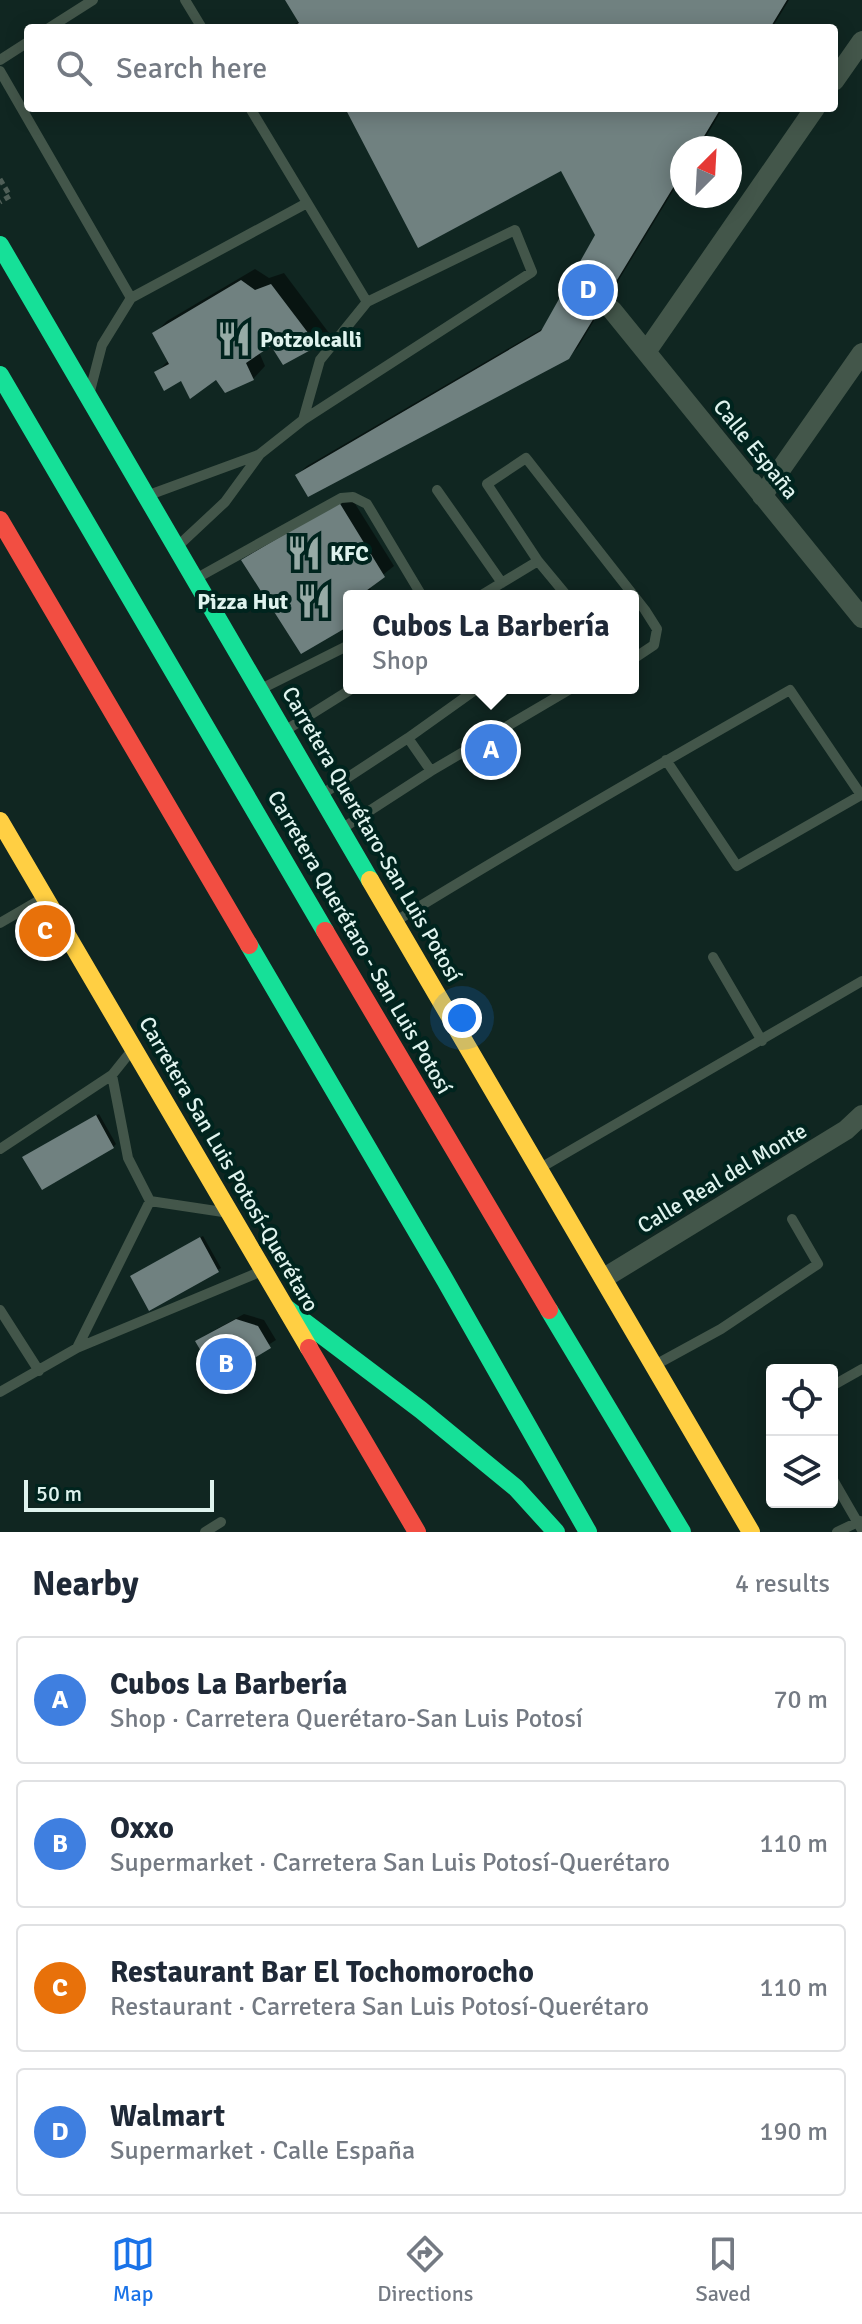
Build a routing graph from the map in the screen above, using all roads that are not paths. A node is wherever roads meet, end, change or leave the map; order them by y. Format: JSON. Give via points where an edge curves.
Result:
{"nodes":[{"id":1,"x":93,"y":0,"type":"edge"},
{"id":2,"x":185,"y":0,"type":"edge"},
{"id":3,"x":55,"y":24,"type":"edge"},
{"id":4,"x":200,"y":24,"type":"edge"},
{"id":5,"x":862,"y":41,"type":"edge"},
{"id":6,"x":24,"y":45,"type":"edge"},
{"id":7,"x":0,"y":60,"type":"edge"},
{"id":8,"x":0,"y":71,"type":"edge"},
{"id":9,"x":838,"y":75,"type":"edge"},
{"id":10,"x":252,"y":112,"type":"edge"},
{"id":11,"x":812,"y":112,"type":"edge"},
{"id":12,"x":307,"y":203,"type":"junction"},
{"id":13,"x":0,"y":245,"type":"edge"},
{"id":14,"x":131,"y":298,"type":"junction"},
{"id":15,"x":367,"y":302,"type":"junction"},
{"id":16,"x":612,"y":310,"type":"dead end"},
{"id":17,"x":646,"y":352,"type":"junction"},
{"id":18,"x":862,"y":353,"type":"edge"},
{"id":19,"x":0,"y":375,"type":"edge"},
{"id":20,"x":89,"y":397,"type":"junction"},
{"id":21,"x":303,"y":420,"type":"junction"},
{"id":22,"x":260,"y":454,"type":"junction"},
{"id":23,"x":437,"y":490,"type":"dead end"},
{"id":24,"x":147,"y":496,"type":"junction"},
{"id":25,"x":762,"y":496,"type":"junction"},
{"id":26,"x":0,"y":520,"type":"edge"},
{"id":27,"x":177,"y":547,"type":"junction"},
{"id":28,"x":538,"y":561,"type":"junction"},
{"id":29,"x":195,"y":579,"type":"junction"},
{"id":30,"x":502,"y":583,"type":"junction"},
{"id":31,"x":418,"y":590,"type":"edge"},
{"id":32,"x":490,"y":590,"type":"edge"},
{"id":33,"x":562,"y":590,"type":"edge"},
{"id":34,"x":629,"y":590,"type":"edge"},
{"id":35,"x":639,"y":602,"type":"edge"},
{"id":36,"x":862,"y":618,"type":"edge"},
{"id":37,"x":343,"y":648,"type":"edge"},
{"id":38,"x":639,"y":655,"type":"edge"},
{"id":39,"x":260,"y":690,"type":"junction"},
{"id":40,"x":343,"y":694,"type":"edge"},
{"id":41,"x":470,"y":694,"type":"edge"},
{"id":42,"x":562,"y":694,"type":"edge"},
{"id":43,"x":284,"y":731,"type":"junction"},
{"id":44,"x":408,"y":738,"type":"junction"},
{"id":45,"x":666,"y":760,"type":"junction"},
{"id":46,"x":431,"y":771,"type":"junction"},
{"id":47,"x":321,"y":795,"type":"junction"},
{"id":48,"x":0,"y":821,"type":"edge"},
{"id":49,"x":342,"y":829,"type":"junction"},
{"id":50,"x":45,"y":898,"type":"junction"},
{"id":51,"x":396,"y":922,"type":"junction"},
{"id":52,"x":0,"y":923,"type":"edge"},
{"id":53,"x":713,"y":957,"type":"dead end"},
{"id":54,"x":862,"y":981,"type":"edge"},
{"id":55,"x":762,"y":1041,"type":"junction"},
{"id":56,"x":133,"y":1048,"type":"junction"},
{"id":57,"x":112,"y":1075,"type":"junction"},
{"id":58,"x":862,"y":1115,"type":"edge"},
{"id":59,"x":0,"y":1149,"type":"edge"},
{"id":60,"x":540,"y":1168,"type":"junction"},
{"id":61,"x":150,"y":1201,"type":"junction"},
{"id":62,"x":230,"y":1213,"type":"junction"},
{"id":63,"x":792,"y":1219,"type":"dead end"},
{"id":64,"x":264,"y":1271,"type":"junction"},
{"id":65,"x":604,"y":1278,"type":"junction"},
{"id":66,"x":286,"y":1308,"type":"junction"},
{"id":67,"x":0,"y":1310,"type":"edge"},
{"id":68,"x":77,"y":1348,"type":"junction"},
{"id":69,"x":655,"y":1365,"type":"junction"},
{"id":70,"x":862,"y":1369,"type":"edge"},
{"id":71,"x":39,"y":1371,"type":"junction"},
{"id":72,"x":838,"y":1383,"type":"edge"},
{"id":73,"x":0,"y":1392,"type":"edge"},
{"id":74,"x":838,"y":1488,"type":"edge"},
{"id":75,"x":221,"y":1522,"type":"dead end"},
{"id":76,"x":860,"y":1524,"type":"edge"},
{"id":77,"x":205,"y":1532,"type":"edge"},
{"id":78,"x":417,"y":1532,"type":"edge"},
{"id":79,"x":556,"y":1532,"type":"edge"},
{"id":80,"x":588,"y":1532,"type":"edge"},
{"id":81,"x":682,"y":1532,"type":"edge"},
{"id":82,"x":751,"y":1532,"type":"edge"},
{"id":83,"x":837,"y":1532,"type":"edge"}],
"edges":[{"from":1,"to":3,"type":"lane"},
{"from":2,"to":4,"type":"lane"},
{"from":5,"to":9,"type":"street"},
{"from":6,"to":7,"type":"lane"},
{"from":8,"to":14,"type":"lane"},
{"from":10,"to":12,"type":"lane"},
{"from":11,"to":17,"type":"street"},
{"from":12,"to":14,"type":"lane"},
{"from":12,"to":15,"type":"lane"},
{"from":13,"to":20,"type":"main road","name":"Carretera Querétaro-San Luis Potosí"},
{"from":14,"to":20,"type":"lane","via":[[102,345]]},
{"from":15,"to":21,"type":"lane","via":[[320,360]]},
{"from":15,"to":21,"type":"lane","via":[[515,230],[532,272]]},
{"from":16,"to":17,"type":"street","name":"Calle España"},
{"from":17,"to":25,"type":"street","name":"Calle España"},
{"from":18,"to":25,"type":"street"},
{"from":19,"to":81,"type":"main road","name":"Carretera Querétaro - San Luis Potosí"},
{"from":20,"to":24,"type":"main road","name":"Carretera Querétaro-San Luis Potosí"},
{"from":21,"to":22,"type":"lane"},
{"from":22,"to":24,"type":"lane"},
{"from":22,"to":27,"type":"lane","via":[[225,502]]},
{"from":23,"to":30,"type":"lane"},
{"from":24,"to":27,"type":"main road","name":"Carretera Querétaro-San Luis Potosí"},
{"from":25,"to":36,"type":"street","name":"Calle España"},
{"from":26,"to":80,"type":"main road"},
{"from":27,"to":29,"type":"main road","name":"Carretera Querétaro-San Luis Potosí"},
{"from":28,"to":30,"type":"lane"},
{"from":28,"to":33,"type":"lane"},
{"from":28,"to":34,"type":"lane","via":[[487,484],[526,458]]},
{"from":29,"to":31,"type":"lane","via":[[341,498],[353,497],[367,504]]},
{"from":29,"to":39,"type":"main road","name":"Carretera Querétaro-San Luis Potosí"},
{"from":30,"to":32,"type":"lane"},
{"from":35,"to":38,"type":"lane","via":[[657,629],[654,645]]},
{"from":37,"to":39,"type":"lane"},
{"from":39,"to":43,"type":"main road","name":"Carretera Querétaro-San Luis Potosí"},
{"from":40,"to":43,"type":"lane"},
{"from":41,"to":44,"type":"lane"},
{"from":42,"to":46,"type":"lane"},
{"from":43,"to":47,"type":"main road","name":"Carretera Querétaro-San Luis Potosí"},
{"from":44,"to":46,"type":"lane"},
{"from":44,"to":47,"type":"lane"},
{"from":45,"to":45,"type":"lane","via":[[790,690],[861,795],[737,866]]},
{"from":45,"to":51,"type":"lane"},
{"from":46,"to":49,"type":"lane"},
{"from":47,"to":49,"type":"main road","name":"Carretera Querétaro-San Luis Potosí"},
{"from":48,"to":50,"type":"main road","name":"Carretera San Luis Potosí-Querétaro"},
{"from":49,"to":51,"type":"main road","name":"Carretera Querétaro-San Luis Potosí"},
{"from":50,"to":52,"type":"lane"},
{"from":50,"to":56,"type":"main road","name":"Carretera San Luis Potosí-Querétaro"},
{"from":51,"to":60,"type":"main road","name":"Carretera Querétaro-San Luis Potosí"},
{"from":53,"to":55,"type":"lane"},
{"from":54,"to":55,"type":"lane"},
{"from":55,"to":60,"type":"lane"},
{"from":56,"to":57,"type":"lane"},
{"from":56,"to":62,"type":"main road","name":"Carretera San Luis Potosí-Querétaro"},
{"from":57,"to":59,"type":"lane"},
{"from":57,"to":61,"type":"lane","via":[[128,1158]]},
{"from":58,"to":65,"type":"street","name":"Calle Real del Monte","via":[[846,1130]]},
{"from":60,"to":65,"type":"main road","name":"Carretera Querétaro-San Luis Potosí"},
{"from":61,"to":62,"type":"lane"},
{"from":61,"to":68,"type":"lane"},
{"from":62,"to":64,"type":"main road","name":"Carretera San Luis Potosí-Querétaro"},
{"from":63,"to":69,"type":"lane","via":[[818,1264],[721,1329]]},
{"from":64,"to":66,"type":"main road","name":"Carretera San Luis Potosí-Querétaro"},
{"from":64,"to":68,"type":"lane"},
{"from":65,"to":69,"type":"main road","name":"Carretera Querétaro-San Luis Potosí"},
{"from":66,"to":78,"type":"main road","name":"Carretera San Luis Potosí-Querétaro"},
{"from":66,"to":79,"type":"main road","via":[[516,1488]]},
{"from":67,"to":71,"type":"lane"},
{"from":68,"to":71,"type":"lane"},
{"from":69,"to":82,"type":"main road","name":"Carretera Querétaro-San Luis Potosí"},
{"from":70,"to":72,"type":"lane"},
{"from":71,"to":73,"type":"lane"},
{"from":74,"to":76,"type":"lane"},
{"from":75,"to":77,"type":"lane"},
{"from":76,"to":83,"type":"lane"}]}
